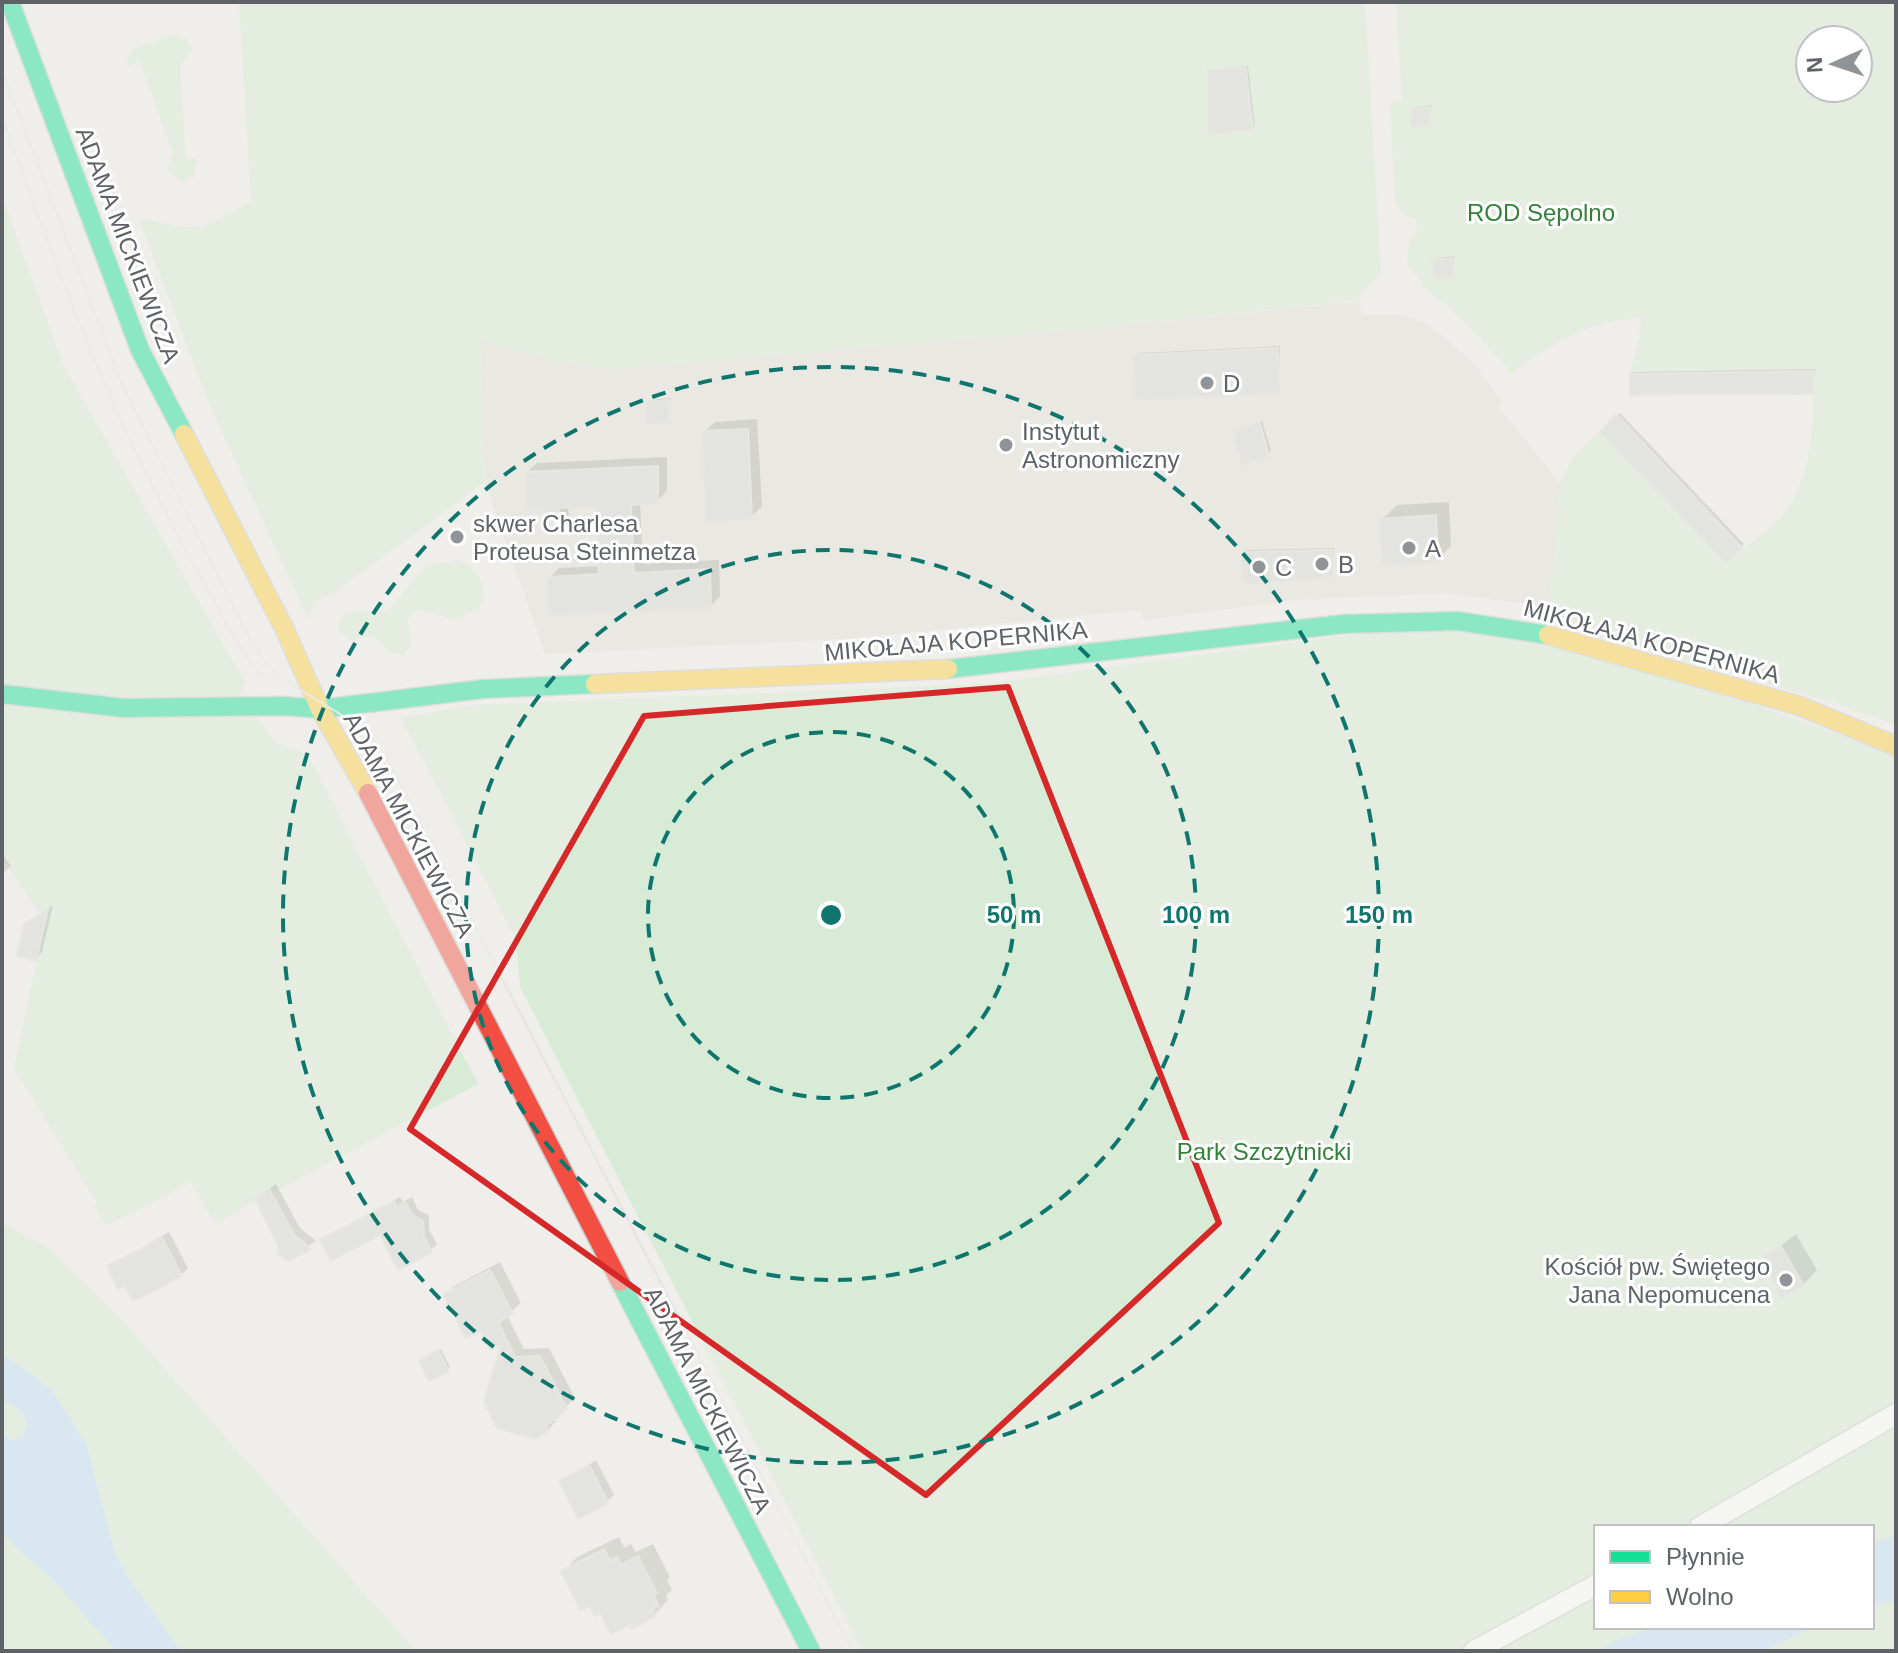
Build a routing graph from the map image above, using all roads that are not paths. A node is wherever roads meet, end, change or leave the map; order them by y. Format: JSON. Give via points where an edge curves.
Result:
{"nodes":[{"id":1,"x":10,"y":2,"type":"edge"},
{"id":2,"x":2,"y":694,"type":"edge"},
{"id":3,"x":320,"y":709,"type":"junction"},
{"id":4,"x":1896,"y":746,"type":"edge"},
{"id":5,"x":1896,"y":1414,"type":"edge"},
{"id":6,"x":1703,"y":1525,"type":"edge"},
{"id":7,"x":1594,"y":1586,"type":"edge"},
{"id":8,"x":811,"y":1651,"type":"edge"},
{"id":9,"x":1474,"y":1651,"type":"edge"}],
"edges":[{"from":1,"to":3,"type":"street","name":"ADAMA MICKIEWICZA","via":[[140,350]]},
{"from":2,"to":3,"type":"street","name":"MIKOŁAJA KOPERNIKA","via":[[124,708]]},
{"from":3,"to":4,"type":"street","name":"MIKOŁAJA KOPERNIKA","via":[[489,689],[985,667],[1344,624],[1458,621],[1550,635],[1711,679],[1800,706]]},
{"from":3,"to":8,"type":"street","name":"ADAMA MICKIEWICZA"},
{"from":5,"to":6,"type":"street"},
{"from":7,"to":9,"type":"street"}]}
